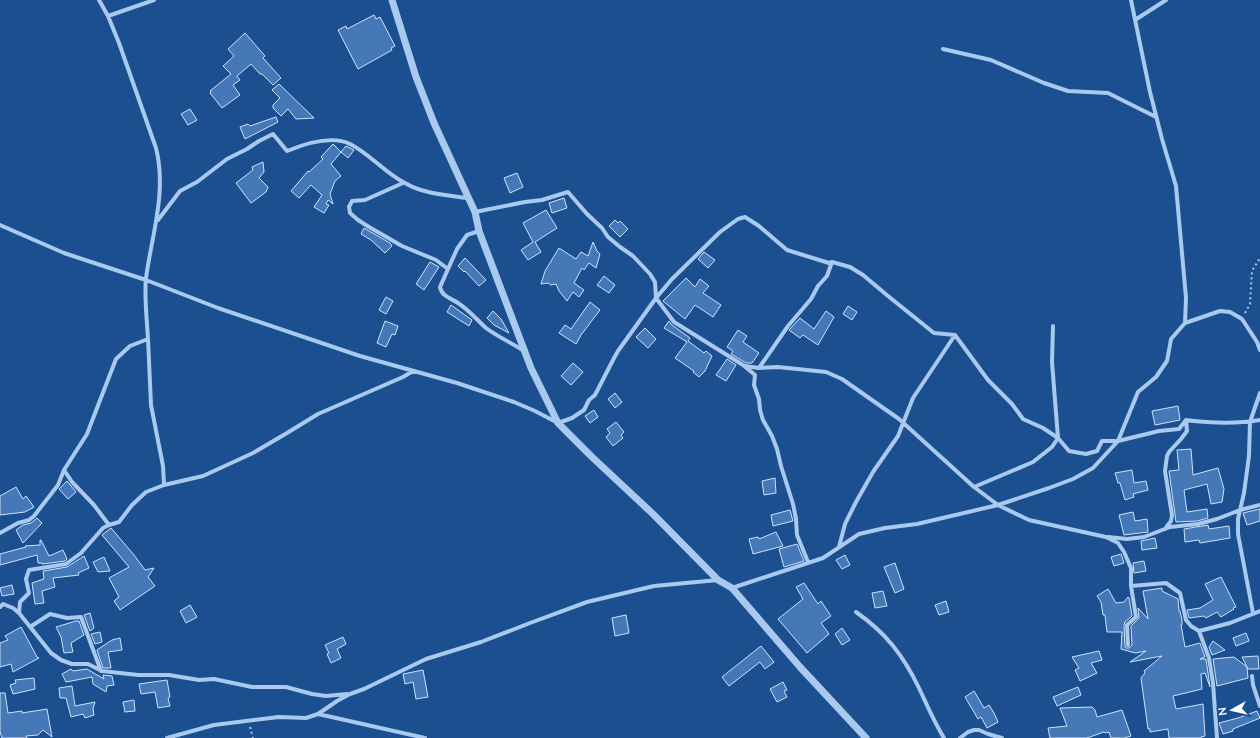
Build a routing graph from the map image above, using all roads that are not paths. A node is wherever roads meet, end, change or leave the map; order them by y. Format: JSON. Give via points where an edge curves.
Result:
{"nodes":[{"id":1,"x":99,"y":0,"type":"edge"},
{"id":2,"x":154,"y":0,"type":"edge"},
{"id":3,"x":392,"y":0,"type":"edge"},
{"id":4,"x":1131,"y":0,"type":"edge"},
{"id":5,"x":1166,"y":0,"type":"edge"},
{"id":6,"x":108,"y":16,"type":"junction"},
{"id":7,"x":1135,"y":20,"type":"junction"},
{"id":8,"x":943,"y":49,"type":"dead end"},
{"id":9,"x":1156,"y":117,"type":"junction"},
{"id":10,"x":404,"y":183,"type":"junction"},
{"id":11,"x":467,"y":198,"type":"junction"},
{"id":12,"x":475,"y":212,"type":"junction"},
{"id":13,"x":156,"y":222,"type":"junction"},
{"id":14,"x":0,"y":225,"type":"edge"},
{"id":15,"x":479,"y":231,"type":"junction"},
{"id":16,"x":832,"y":262,"type":"junction"},
{"id":17,"x":448,"y":269,"type":"junction"},
{"id":18,"x":146,"y":280,"type":"junction"},
{"id":19,"x":656,"y":298,"type":"junction"},
{"id":20,"x":1185,"y":323,"type":"junction"},
{"id":21,"x":1053,"y":326,"type":"dead end"},
{"id":22,"x":955,"y":335,"type":"junction"},
{"id":23,"x":148,"y":339,"type":"junction"},
{"id":24,"x":1260,"y":350,"type":"edge"},
{"id":25,"x":525,"y":352,"type":"junction"},
{"id":26,"x":743,"y":365,"type":"junction"},
{"id":27,"x":759,"y":368,"type":"junction"},
{"id":28,"x":413,"y":371,"type":"junction"},
{"id":29,"x":1260,"y":393,"type":"edge"},
{"id":30,"x":1186,"y":420,"type":"junction"},
{"id":31,"x":1260,"y":420,"type":"edge"},
{"id":32,"x":1250,"y":422,"type":"junction"},
{"id":33,"x":558,"y":423,"type":"junction"},
{"id":34,"x":904,"y":424,"type":"junction"},
{"id":35,"x":1058,"y":438,"type":"junction"},
{"id":36,"x":1118,"y":441,"type":"junction"},
{"id":37,"x":64,"y":470,"type":"junction"},
{"id":38,"x":164,"y":485,"type":"junction"},
{"id":39,"x":974,"y":487,"type":"junction"},
{"id":40,"x":1260,"y":505,"type":"edge"},
{"id":41,"x":998,"y":506,"type":"junction"},
{"id":42,"x":1240,"y":510,"type":"junction"},
{"id":43,"x":109,"y":524,"type":"junction"},
{"id":44,"x":1164,"y":529,"type":"junction"},
{"id":45,"x":0,"y":533,"type":"edge"},
{"id":46,"x":1106,"y":537,"type":"junction"},
{"id":47,"x":839,"y":547,"type":"junction"},
{"id":48,"x":808,"y":562,"type":"junction"},
{"id":49,"x":718,"y":580,"type":"junction"},
{"id":50,"x":1131,"y":586,"type":"junction"},
{"id":51,"x":732,"y":588,"type":"junction"},
{"id":52,"x":0,"y":607,"type":"edge"},
{"id":53,"x":1260,"y":610,"type":"edge"},
{"id":54,"x":856,"y":612,"type":"dead end"},
{"id":55,"x":19,"y":613,"type":"junction"},
{"id":56,"x":1253,"y":613,"type":"junction"},
{"id":57,"x":30,"y":627,"type":"junction"},
{"id":58,"x":1199,"y":631,"type":"junction"},
{"id":59,"x":1128,"y":645,"type":"dead end"},
{"id":60,"x":102,"y":671,"type":"junction"},
{"id":61,"x":1252,"y":676,"type":"dead end"},
{"id":62,"x":350,"y":694,"type":"junction"},
{"id":63,"x":1260,"y":706,"type":"edge"},
{"id":64,"x":318,"y":714,"type":"junction"},
{"id":65,"x":167,"y":738,"type":"edge"},
{"id":66,"x":424,"y":738,"type":"edge"},
{"id":67,"x":866,"y":738,"type":"edge"},
{"id":68,"x":944,"y":738,"type":"edge"},
{"id":69,"x":960,"y":738,"type":"edge"},
{"id":70,"x":1002,"y":738,"type":"edge"},
{"id":71,"x":1217,"y":738,"type":"edge"}],
"edges":[{"from":1,"to":6,"type":"street"},
{"from":2,"to":6,"type":"street"},
{"from":3,"to":11,"type":"street","via":[[416,77]]},
{"from":4,"to":7,"type":"street"},
{"from":5,"to":7,"type":"street"},
{"from":6,"to":13,"type":"street","via":[[142,106],[160,164],[160,195]]},
{"from":7,"to":9,"type":"street"},
{"from":8,"to":9,"type":"street","via":[[991,60],[1068,91],[1108,93]]},
{"from":9,"to":20,"type":"street","via":[[1176,186],[1186,298]]},
{"from":10,"to":11,"type":"street","via":[[433,193]]},
{"from":10,"to":13,"type":"street","via":[[348,143],[330,140],[313,142],[287,151],[273,134],[227,159],[197,182],[180,191]]},
{"from":10,"to":17,"type":"street","via":[[365,200],[352,201],[348,207],[350,213],[402,246],[436,260]]},
{"from":11,"to":12,"type":"street"},
{"from":12,"to":15,"type":"street"},
{"from":12,"to":19,"type":"street","via":[[542,200],[568,192],[608,237],[634,256],[650,274],[655,282]]},
{"from":13,"to":18,"type":"street"},
{"from":14,"to":18,"type":"street","via":[[64,252]]},
{"from":15,"to":17,"type":"street","via":[[467,234],[456,249]]},
{"from":15,"to":25,"type":"street"},
{"from":16,"to":19,"type":"street","via":[[829,264],[787,250],[745,217],[720,232]]},
{"from":16,"to":22,"type":"street","via":[[850,267],[863,275],[934,333]]},
{"from":16,"to":27,"type":"street","via":[[827,276]]},
{"from":17,"to":25,"type":"street","via":[[440,287],[448,298],[458,302],[488,329]]},
{"from":18,"to":23,"type":"street"},
{"from":18,"to":28,"type":"street","via":[[330,347]]},
{"from":19,"to":26,"type":"street","via":[[674,322]]},
{"from":19,"to":33,"type":"street","via":[[613,360],[584,410]]},
{"from":20,"to":24,"type":"street","via":[[1220,311],[1230,312],[1242,319]]},
{"from":20,"to":36,"type":"street","via":[[1171,339],[1167,360],[1156,377],[1138,392]]},
{"from":21,"to":35,"type":"street","via":[[1052,362]]},
{"from":22,"to":34,"type":"street","via":[[913,398]]},
{"from":22,"to":35,"type":"street","via":[[988,380],[1023,419]]},
{"from":23,"to":37,"type":"street","via":[[130,346],[116,359],[88,434]]},
{"from":23,"to":38,"type":"street","via":[[151,405],[163,466]]},
{"from":25,"to":33,"type":"street"},
{"from":26,"to":27,"type":"street"},
{"from":26,"to":48,"type":"street","via":[[755,375],[754,385],[760,410],[777,450],[793,504],[797,535]]},
{"from":27,"to":34,"type":"street","via":[[826,372],[842,379]]},
{"from":28,"to":33,"type":"street","via":[[514,402]]},
{"from":28,"to":38,"type":"street","via":[[318,414],[253,453],[203,476]]},
{"from":29,"to":32,"type":"street"},
{"from":30,"to":32,"type":"street","via":[[1210,423]]},
{"from":30,"to":36,"type":"street","via":[[1179,429]]},
{"from":30,"to":44,"type":"street","via":[[1187,430],[1167,456],[1165,471],[1172,515],[1171,521]]},
{"from":31,"to":32,"type":"street"},
{"from":32,"to":42,"type":"street","via":[[1249,456]]},
{"from":33,"to":49,"type":"street"},
{"from":34,"to":39,"type":"street"},
{"from":34,"to":47,"type":"street","via":[[853,507]]},
{"from":35,"to":36,"type":"street","via":[[1069,451],[1086,454],[1097,450],[1102,441]]},
{"from":35,"to":39,"type":"street","via":[[1052,447],[1033,462]]},
{"from":36,"to":41,"type":"street","via":[[1094,468],[1073,479]]},
{"from":37,"to":43,"type":"street"},
{"from":37,"to":45,"type":"street","via":[[58,485],[34,516]]},
{"from":38,"to":43,"type":"street","via":[[146,492],[119,522]]},
{"from":39,"to":41,"type":"street"},
{"from":40,"to":42,"type":"street"},
{"from":41,"to":46,"type":"street","via":[[1028,520]]},
{"from":41,"to":47,"type":"street","via":[[859,534]]},
{"from":42,"to":44,"type":"street","via":[[1198,524]]},
{"from":42,"to":56,"type":"street","via":[[1238,534]]},
{"from":43,"to":55,"type":"street","via":[[81,553],[66,564],[29,570],[26,580],[29,593],[20,602]]},
{"from":44,"to":46,"type":"street","via":[[1144,537]]},
{"from":46,"to":50,"type":"street","via":[[1118,543],[1124,552],[1131,568]]},
{"from":47,"to":48,"type":"street","via":[[823,558]]},
{"from":48,"to":51,"type":"street"},
{"from":49,"to":51,"type":"street"},
{"from":49,"to":62,"type":"street","via":[[654,586],[587,602],[481,642],[426,659]]},
{"from":50,"to":58,"type":"street","via":[[1166,583],[1180,592],[1186,620]]},
{"from":50,"to":59,"type":"street","via":[[1136,617],[1127,625]]},
{"from":51,"to":67,"type":"street"},
{"from":52,"to":55,"type":"street","via":[[3,604]]},
{"from":53,"to":56,"type":"street"},
{"from":54,"to":68,"type":"street","via":[[891,642]]},
{"from":55,"to":57,"type":"street"},
{"from":56,"to":58,"type":"street","via":[[1230,623]]},
{"from":57,"to":60,"type":"street","via":[[51,653],[61,660],[72,664],[88,664]]},
{"from":57,"to":60,"type":"street","via":[[50,614],[67,618],[81,617]]},
{"from":58,"to":71,"type":"street","via":[[1213,677]]},
{"from":60,"to":62,"type":"street","via":[[286,687],[326,696]]},
{"from":61,"to":63,"type":"street"},
{"from":62,"to":64,"type":"street"},
{"from":64,"to":65,"type":"street","via":[[306,718],[279,717],[214,725]]},
{"from":64,"to":66,"type":"street"},
{"from":69,"to":70,"type":"street","via":[[974,730]]}]}
